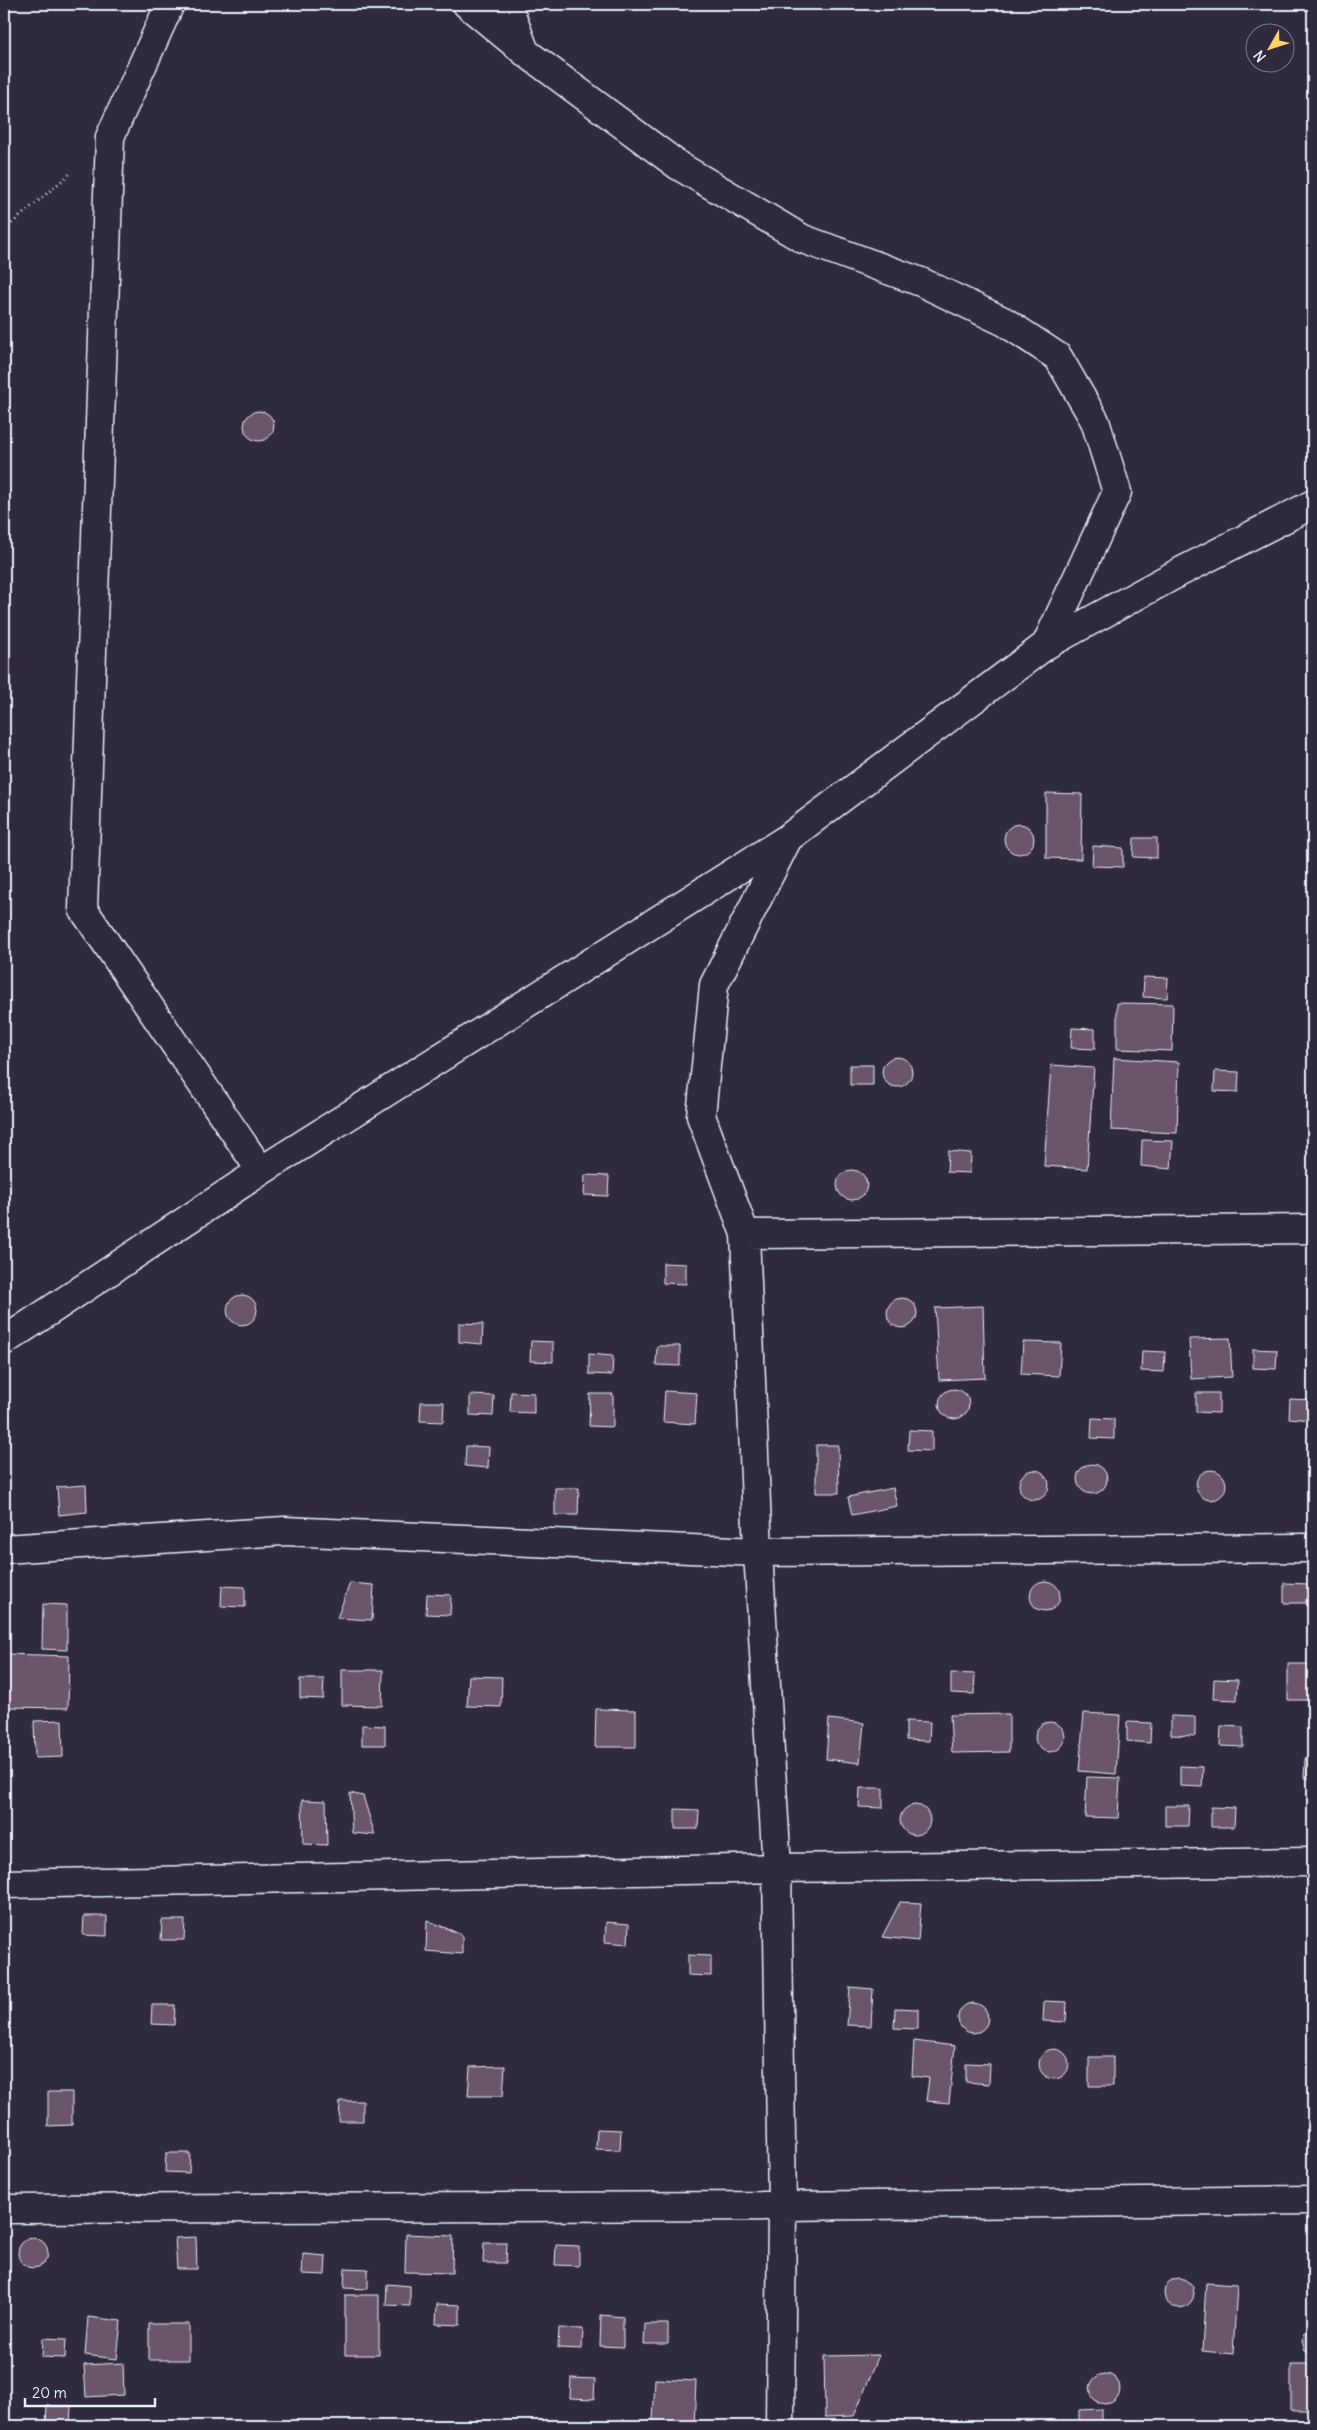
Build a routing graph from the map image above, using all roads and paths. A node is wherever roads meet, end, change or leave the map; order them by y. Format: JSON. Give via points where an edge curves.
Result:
{"nodes":[{"id":1,"x":170,"y":4,"type":"edge"},
{"id":2,"x":467,"y":4,"type":"edge"},
{"id":3,"x":507,"y":4,"type":"edge"},
{"id":4,"x":525,"y":52,"type":"junction"},
{"id":5,"x":110,"y":137,"type":"junction"},
{"id":6,"x":4,"y":230,"type":"edge"},
{"id":7,"x":1313,"y":504,"type":"edge"},
{"id":8,"x":1046,"y":645,"type":"junction"},
{"id":9,"x":788,"y":838,"type":"junction"},
{"id":10,"x":261,"y":1171,"type":"junction"},
{"id":11,"x":1313,"y":1229,"type":"edge"},
{"id":12,"x":745,"y":1234,"type":"junction"},
{"id":13,"x":4,"y":1341,"type":"edge"},
{"id":14,"x":1313,"y":1548,"type":"edge"},
{"id":15,"x":4,"y":1549,"type":"edge"},
{"id":16,"x":758,"y":1552,"type":"junction"},
{"id":17,"x":1313,"y":1862,"type":"edge"},
{"id":18,"x":777,"y":1868,"type":"junction"},
{"id":19,"x":4,"y":1884,"type":"edge"},
{"id":20,"x":1313,"y":2200,"type":"edge"},
{"id":21,"x":782,"y":2206,"type":"junction"},
{"id":22,"x":4,"y":2208,"type":"edge"},
{"id":23,"x":780,"y":2426,"type":"edge"}],
"edges":[{"from":1,"to":5,"type":"street"},
{"from":2,"to":4,"type":"street"},
{"from":3,"to":4,"type":"street"},
{"from":4,"to":8,"type":"street","via":[[680,166],[803,239],[921,282],[1005,322],[1058,358],[1095,421],[1117,492]]},
{"from":5,"to":6,"type":"path"},
{"from":5,"to":10,"type":"street","via":[[83,909]]},
{"from":7,"to":8,"type":"street"},
{"from":8,"to":9,"type":"street"},
{"from":9,"to":10,"type":"street"},
{"from":9,"to":12,"type":"street","via":[[714,985],[701,1116]]},
{"from":10,"to":13,"type":"street"},
{"from":11,"to":12,"type":"street"},
{"from":12,"to":16,"type":"street"},
{"from":14,"to":16,"type":"street"},
{"from":15,"to":16,"type":"street","via":[[284,1531]]},
{"from":16,"to":18,"type":"street"},
{"from":17,"to":18,"type":"street"},
{"from":18,"to":19,"type":"street"},
{"from":18,"to":21,"type":"street"},
{"from":20,"to":21,"type":"street"},
{"from":21,"to":22,"type":"street"},
{"from":21,"to":23,"type":"street"}]}
